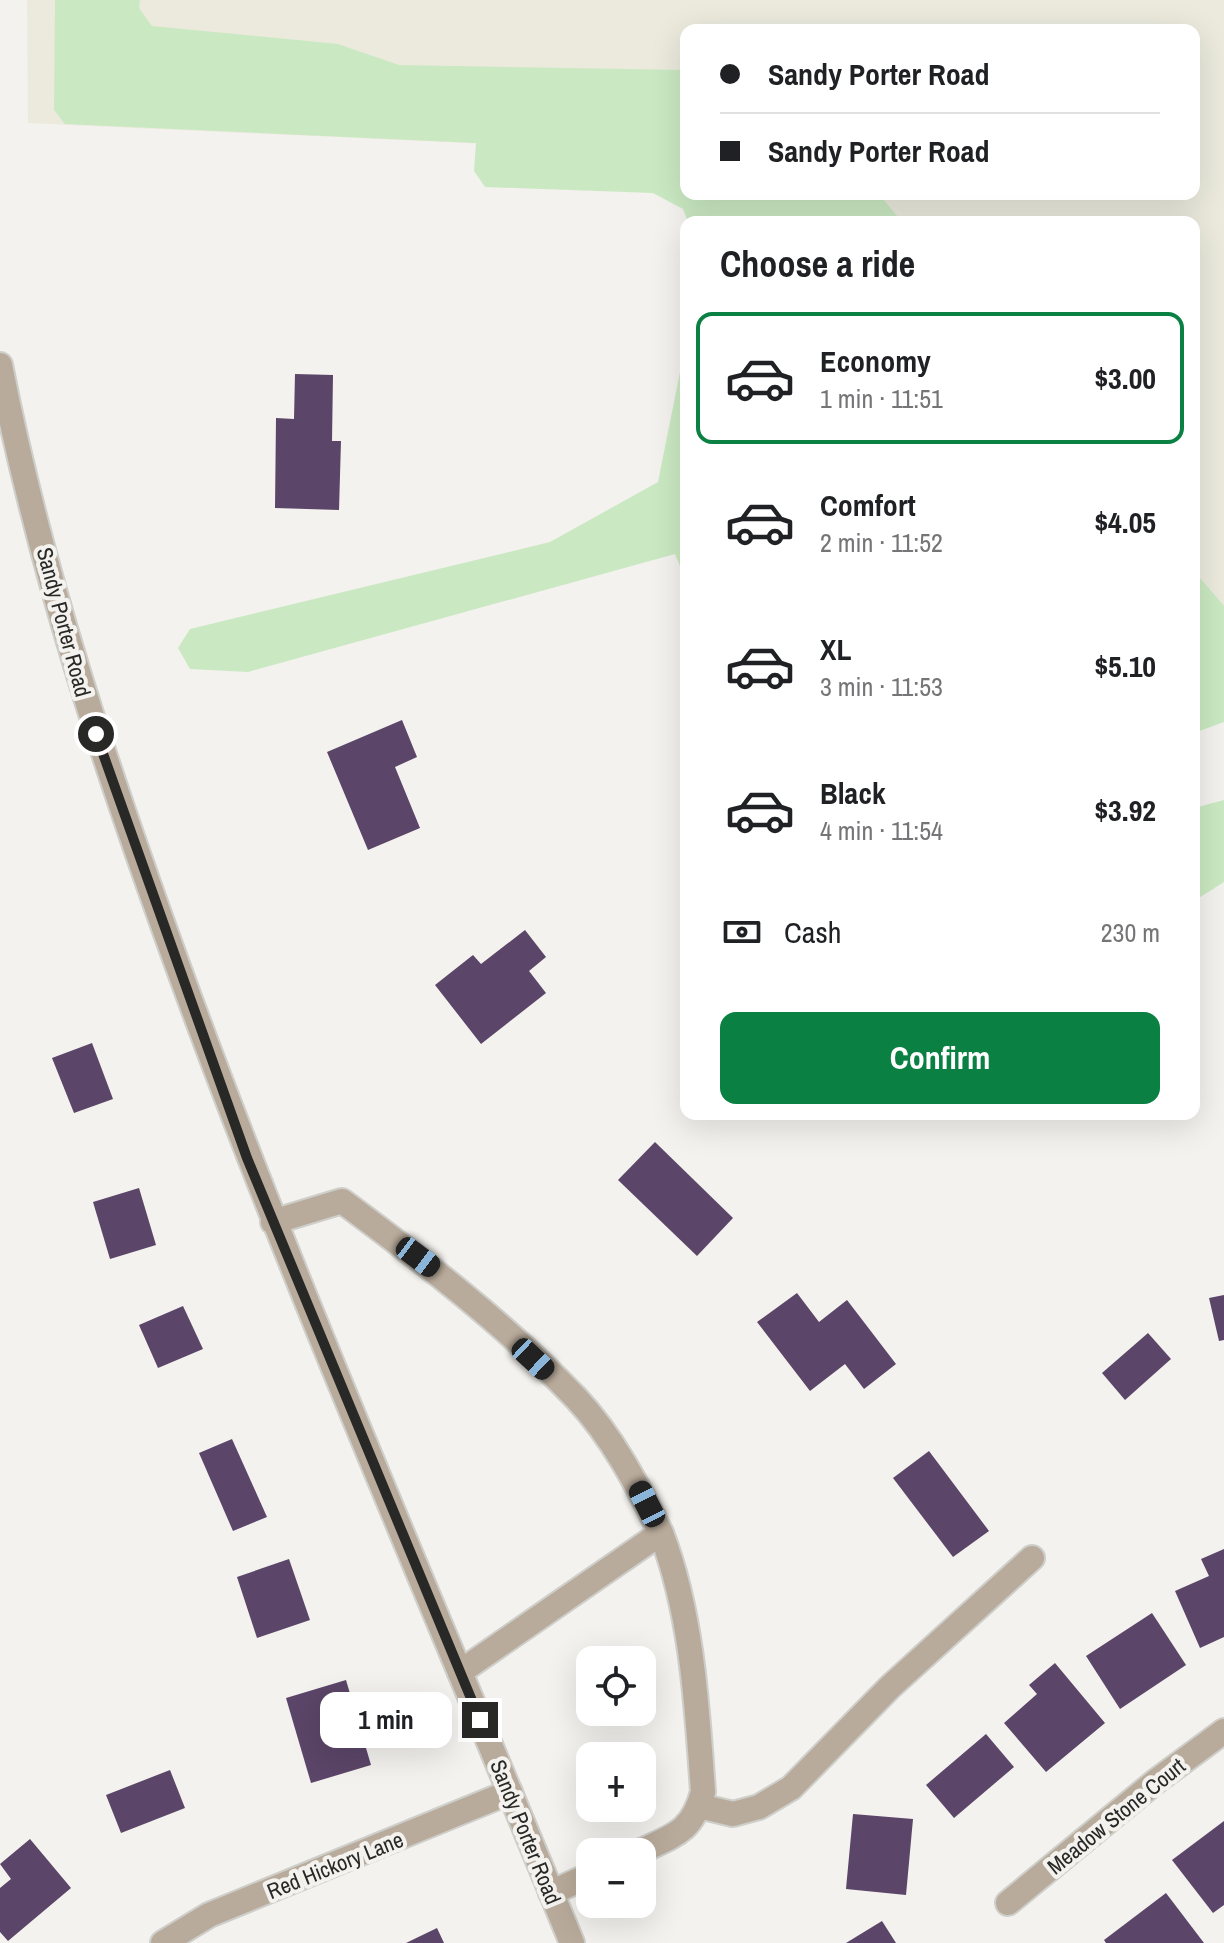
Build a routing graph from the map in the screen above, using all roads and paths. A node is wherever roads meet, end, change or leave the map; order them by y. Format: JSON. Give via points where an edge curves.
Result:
{"nodes":[{"id":1,"x":0,"y":365,"type":"edge"},
{"id":2,"x":273,"y":1222,"type":"junction"},
{"id":3,"x":661,"y":1533,"type":"junction"},
{"id":4,"x":1032,"y":1558,"type":"dead end"},
{"id":5,"x":460,"y":1672,"type":"junction"},
{"id":6,"x":1224,"y":1731,"type":"edge"},
{"id":7,"x":510,"y":1792,"type":"junction"},
{"id":8,"x":699,"y":1806,"type":"junction"},
{"id":9,"x":656,"y":1844,"type":"edge"},
{"id":10,"x":576,"y":1881,"type":"edge"},
{"id":11,"x":551,"y":1893,"type":"junction"},
{"id":12,"x":1008,"y":1903,"type":"dead end"},
{"id":13,"x":163,"y":1943,"type":"edge"},
{"id":14,"x":572,"y":1943,"type":"edge"}],
"edges":[{"from":1,"to":2,"type":"street","name":"Sandy Porter Road","via":[[59,610],[100,746]]},
{"from":2,"to":3,"type":"street","via":[[342,1201],[443,1276],[578,1400],[633,1476]]},
{"from":2,"to":5,"type":"street","name":"Sandy Porter Road"},
{"from":3,"to":5,"type":"street"},
{"from":3,"to":8,"type":"street","via":[[686,1625],[701,1757]]},
{"from":4,"to":8,"type":"street","via":[[890,1687],[791,1788],[759,1807],[733,1814]]},
{"from":5,"to":7,"type":"street","name":"Sandy Porter Road"},
{"from":6,"to":12,"type":"street","name":"Meadow Stone Court"},
{"from":7,"to":11,"type":"street","name":"Sandy Porter Road"},
{"from":7,"to":13,"type":"street","name":"Red Hickory Lane","via":[[209,1915]]},
{"from":8,"to":9,"type":"street","via":[[684,1830]]},
{"from":10,"to":11,"type":"street"},
{"from":11,"to":14,"type":"street","name":"Sandy Porter Road"}]}
